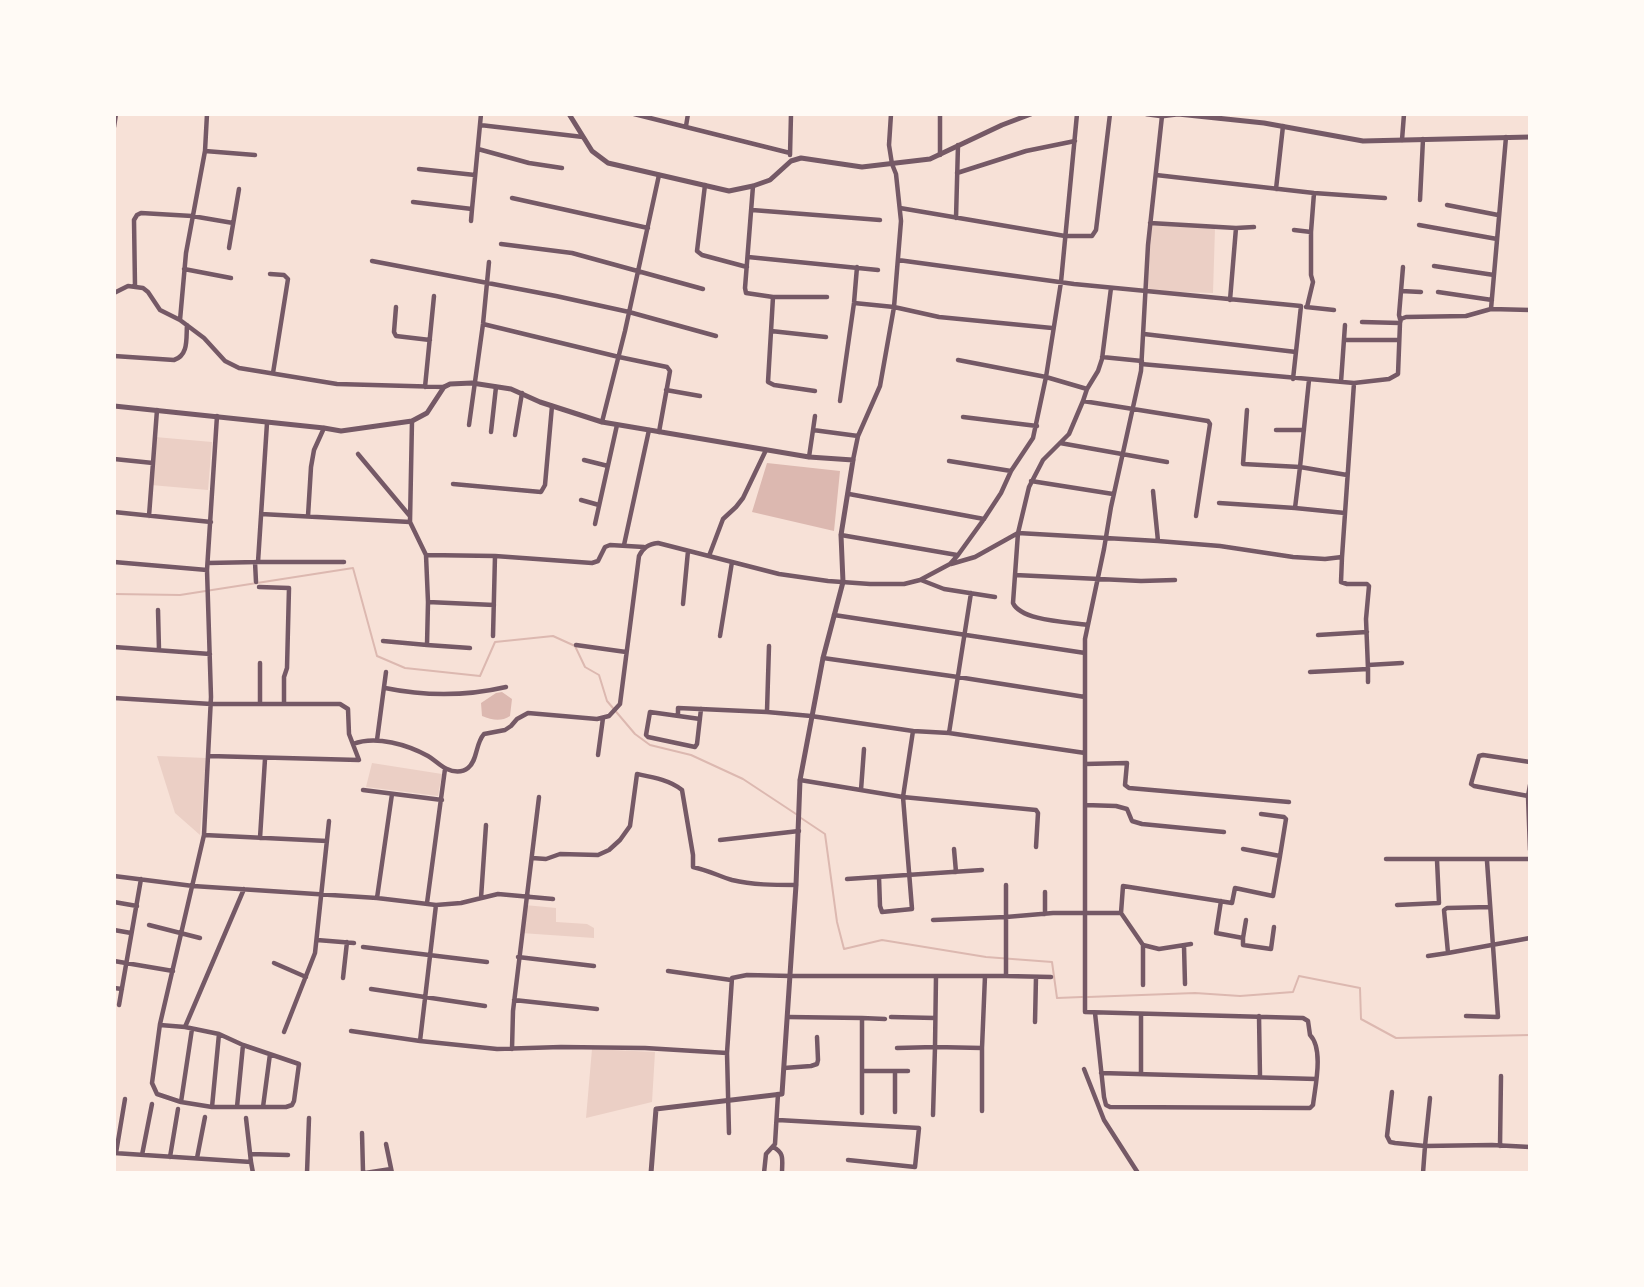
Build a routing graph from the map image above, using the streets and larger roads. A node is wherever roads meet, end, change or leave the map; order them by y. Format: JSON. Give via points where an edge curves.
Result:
{"nodes":[{"id":1,"x":116,"y":114,"type":"edge"},
{"id":2,"x":208,"y":114,"type":"edge"},
{"id":3,"x":481,"y":114,"type":"edge"},
{"id":4,"x":569,"y":114,"type":"edge"},
{"id":5,"x":634,"y":114,"type":"edge"},
{"id":6,"x":688,"y":114,"type":"edge"},
{"id":7,"x":791,"y":114,"type":"edge"},
{"id":8,"x":891,"y":114,"type":"edge"},
{"id":9,"x":940,"y":114,"type":"edge"},
{"id":10,"x":1031,"y":114,"type":"edge"},
{"id":11,"x":1077,"y":114,"type":"edge"},
{"id":12,"x":1110,"y":114,"type":"edge"},
{"id":13,"x":1147,"y":114,"type":"edge"},
{"id":14,"x":1404,"y":114,"type":"edge"},
{"id":15,"x":1162,"y":116,"type":"junction"},
{"id":16,"x":480,"y":125,"type":"junction"},
{"id":17,"x":1283,"y":126,"type":"junction"},
{"id":18,"x":114,"y":127,"type":"edge"},
{"id":19,"x":686,"y":127,"type":"junction"},
{"id":20,"x":1530,"y":136,"type":"edge"},
{"id":21,"x":583,"y":137,"type":"junction"},
{"id":22,"x":1506,"y":137,"type":"junction"},
{"id":23,"x":1423,"y":139,"type":"junction"},
{"id":24,"x":1402,"y":140,"type":"junction"},
{"id":25,"x":1075,"y":141,"type":"junction"},
{"id":26,"x":958,"y":145,"type":"junction"},
{"id":27,"x":478,"y":149,"type":"junction"},
{"id":28,"x":205,"y":151,"type":"junction"},
{"id":29,"x":790,"y":153,"type":"junction"},
{"id":30,"x":255,"y":155,"type":"dead end"},
{"id":31,"x":940,"y":156,"type":"junction"},
{"id":32,"x":791,"y":160,"type":"junction"},
{"id":33,"x":892,"y":164,"type":"junction"},
{"id":34,"x":562,"y":168,"type":"dead end"},
{"id":35,"x":419,"y":169,"type":"dead end"},
{"id":36,"x":957,"y":173,"type":"junction"},
{"id":37,"x":475,"y":175,"type":"junction"},
{"id":38,"x":659,"y":175,"type":"junction"},
{"id":39,"x":1156,"y":175,"type":"junction"},
{"id":40,"x":705,"y":185,"type":"junction"},
{"id":41,"x":753,"y":186,"type":"junction"},
{"id":42,"x":1276,"y":188,"type":"junction"},
{"id":43,"x":239,"y":189,"type":"dead end"},
{"id":44,"x":1314,"y":193,"type":"junction"},
{"id":45,"x":512,"y":198,"type":"dead end"},
{"id":46,"x":1385,"y":198,"type":"dead end"},
{"id":47,"x":1420,"y":200,"type":"dead end"},
{"id":48,"x":413,"y":202,"type":"dead end"},
{"id":49,"x":1447,"y":205,"type":"dead end"},
{"id":50,"x":900,"y":208,"type":"junction"},
{"id":51,"x":472,"y":209,"type":"junction"},
{"id":52,"x":752,"y":210,"type":"junction"},
{"id":53,"x":1498,"y":215,"type":"junction"},
{"id":54,"x":192,"y":216,"type":"junction"},
{"id":55,"x":956,"y":218,"type":"junction"},
{"id":56,"x":880,"y":220,"type":"dead end"},
{"id":57,"x":471,"y":221,"type":"dead end"},
{"id":58,"x":233,"y":223,"type":"junction"},
{"id":59,"x":1150,"y":223,"type":"junction"},
{"id":60,"x":1419,"y":225,"type":"dead end"},
{"id":61,"x":1254,"y":227,"type":"dead end"},
{"id":62,"x":648,"y":228,"type":"junction"},
{"id":63,"x":1236,"y":228,"type":"junction"},
{"id":64,"x":1294,"y":230,"type":"dead end"},
{"id":65,"x":1311,"y":232,"type":"junction"},
{"id":66,"x":1065,"y":236,"type":"junction"},
{"id":67,"x":1497,"y":239,"type":"junction"},
{"id":68,"x":501,"y":244,"type":"dead end"},
{"id":69,"x":229,"y":248,"type":"dead end"},
{"id":70,"x":748,"y":257,"type":"junction"},
{"id":71,"x":898,"y":260,"type":"junction"},
{"id":72,"x":372,"y":261,"type":"dead end"},
{"id":73,"x":489,"y":262,"type":"dead end"},
{"id":74,"x":1434,"y":266,"type":"dead end"},
{"id":75,"x":747,"y":267,"type":"junction"},
{"id":76,"x":1403,"y":267,"type":"dead end"},
{"id":77,"x":857,"y":268,"type":"junction"},
{"id":78,"x":184,"y":269,"type":"junction"},
{"id":79,"x":878,"y":270,"type":"dead end"},
{"id":80,"x":639,"y":271,"type":"junction"},
{"id":81,"x":270,"y":274,"type":"dead end"},
{"id":82,"x":1494,"y":275,"type":"junction"},
{"id":83,"x":231,"y":278,"type":"dead end"},
{"id":84,"x":487,"y":282,"type":"junction"},
{"id":85,"x":1061,"y":282,"type":"junction"},
{"id":86,"x":135,"y":286,"type":"junction"},
{"id":87,"x":1111,"y":288,"type":"junction"},
{"id":88,"x":703,"y":289,"type":"dead end"},
{"id":89,"x":1401,"y":291,"type":"junction"},
{"id":90,"x":1146,"y":292,"type":"junction"},
{"id":91,"x":1422,"y":292,"type":"dead end"},
{"id":92,"x":1438,"y":292,"type":"dead end"},
{"id":93,"x":114,"y":293,"type":"edge"},
{"id":94,"x":434,"y":296,"type":"dead end"},
{"id":95,"x":773,"y":297,"type":"junction"},
{"id":96,"x":827,"y":297,"type":"dead end"},
{"id":97,"x":1492,"y":299,"type":"junction"},
{"id":98,"x":1230,"y":300,"type":"junction"},
{"id":99,"x":854,"y":303,"type":"junction"},
{"id":100,"x":396,"y":307,"type":"dead end"},
{"id":101,"x":894,"y":307,"type":"junction"},
{"id":102,"x":1304,"y":307,"type":"junction"},
{"id":103,"x":1491,"y":309,"type":"junction"},
{"id":104,"x":1334,"y":310,"type":"dead end"},
{"id":105,"x":1530,"y":310,"type":"edge"},
{"id":106,"x":629,"y":312,"type":"junction"},
{"id":107,"x":180,"y":320,"type":"junction"},
{"id":108,"x":1362,"y":322,"type":"dead end"},
{"id":109,"x":1400,"y":322,"type":"junction"},
{"id":110,"x":187,"y":324,"type":"junction"},
{"id":111,"x":483,"y":324,"type":"junction"},
{"id":112,"x":1345,"y":325,"type":"dead end"},
{"id":113,"x":1052,"y":328,"type":"junction"},
{"id":114,"x":771,"y":331,"type":"junction"},
{"id":115,"x":1144,"y":334,"type":"junction"},
{"id":116,"x":716,"y":336,"type":"dead end"},
{"id":117,"x":825,"y":337,"type":"dead end"},
{"id":118,"x":430,"y":340,"type":"junction"},
{"id":119,"x":1344,"y":340,"type":"junction"},
{"id":120,"x":1399,"y":340,"type":"junction"},
{"id":121,"x":1296,"y":352,"type":"junction"},
{"id":122,"x":114,"y":356,"type":"edge"},
{"id":123,"x":1102,"y":357,"type":"junction"},
{"id":124,"x":619,"y":358,"type":"junction"},
{"id":125,"x":958,"y":360,"type":"dead end"},
{"id":126,"x":1142,"y":363,"type":"junction"},
{"id":127,"x":272,"y":373,"type":"junction"},
{"id":128,"x":1046,"y":377,"type":"junction"},
{"id":129,"x":1293,"y":379,"type":"junction"},
{"id":130,"x":1309,"y":380,"type":"junction"},
{"id":131,"x":1342,"y":382,"type":"junction"},
{"id":132,"x":475,"y":383,"type":"junction"},
{"id":133,"x":1354,"y":383,"type":"junction"},
{"id":134,"x":497,"y":386,"type":"junction"},
{"id":135,"x":425,"y":387,"type":"junction"},
{"id":136,"x":444,"y":387,"type":"junction"},
{"id":137,"x":1087,"y":389,"type":"junction"},
{"id":138,"x":666,"y":390,"type":"junction"},
{"id":139,"x":815,"y":391,"type":"dead end"},
{"id":140,"x":522,"y":393,"type":"junction"},
{"id":141,"x":701,"y":396,"type":"dead end"},
{"id":142,"x":840,"y":401,"type":"dead end"},
{"id":143,"x":1083,"y":401,"type":"junction"},
{"id":144,"x":552,"y":405,"type":"junction"},
{"id":145,"x":114,"y":406,"type":"edge"},
{"id":146,"x":157,"y":410,"type":"junction"},
{"id":147,"x":1132,"y":410,"type":"junction"},
{"id":148,"x":1247,"y":410,"type":"dead end"},
{"id":149,"x":217,"y":416,"type":"junction"},
{"id":150,"x":815,"y":416,"type":"dead end"},
{"id":151,"x":963,"y":417,"type":"dead end"},
{"id":152,"x":412,"y":421,"type":"junction"},
{"id":153,"x":602,"y":422,"type":"junction"},
{"id":154,"x":267,"y":423,"type":"junction"},
{"id":155,"x":469,"y":425,"type":"dead end"},
{"id":156,"x":617,"y":425,"type":"junction"},
{"id":157,"x":1037,"y":426,"type":"junction"},
{"id":158,"x":324,"y":428,"type":"junction"},
{"id":159,"x":649,"y":430,"type":"junction"},
{"id":160,"x":813,"y":430,"type":"junction"},
{"id":161,"x":1276,"y":430,"type":"dead end"},
{"id":162,"x":1304,"y":430,"type":"junction"},
{"id":163,"x":491,"y":432,"type":"dead end"},
{"id":164,"x":659,"y":432,"type":"junction"},
{"id":165,"x":515,"y":435,"type":"dead end"},
{"id":166,"x":858,"y":436,"type":"junction"},
{"id":167,"x":1059,"y":443,"type":"junction"},
{"id":168,"x":766,"y":450,"type":"junction"},
{"id":169,"x":358,"y":454,"type":"dead end"},
{"id":170,"x":1122,"y":454,"type":"junction"},
{"id":171,"x":809,"y":457,"type":"junction"},
{"id":172,"x":114,"y":459,"type":"edge"},
{"id":173,"x":584,"y":460,"type":"dead end"},
{"id":174,"x":853,"y":460,"type":"junction"},
{"id":175,"x":949,"y":461,"type":"dead end"},
{"id":176,"x":1167,"y":462,"type":"dead end"},
{"id":177,"x":153,"y":463,"type":"junction"},
{"id":178,"x":608,"y":466,"type":"junction"},
{"id":179,"x":1300,"y":467,"type":"junction"},
{"id":180,"x":1011,"y":471,"type":"junction"},
{"id":181,"x":1347,"y":475,"type":"junction"},
{"id":182,"x":1031,"y":481,"type":"junction"},
{"id":183,"x":453,"y":484,"type":"dead end"},
{"id":184,"x":1153,"y":491,"type":"dead end"},
{"id":185,"x":849,"y":494,"type":"junction"},
{"id":186,"x":1114,"y":494,"type":"junction"},
{"id":187,"x":581,"y":500,"type":"dead end"},
{"id":188,"x":1219,"y":503,"type":"dead end"},
{"id":189,"x":599,"y":505,"type":"junction"},
{"id":190,"x":1295,"y":508,"type":"junction"},
{"id":191,"x":114,"y":512,"type":"edge"},
{"id":192,"x":1345,"y":513,"type":"junction"},
{"id":193,"x":261,"y":514,"type":"junction"},
{"id":194,"x":149,"y":516,"type":"junction"},
{"id":195,"x":308,"y":516,"type":"junction"},
{"id":196,"x":1196,"y":516,"type":"dead end"},
{"id":197,"x":410,"y":519,"type":"junction"},
{"id":198,"x":984,"y":519,"type":"junction"},
{"id":199,"x":211,"y":522,"type":"junction"},
{"id":200,"x":595,"y":524,"type":"dead end"},
{"id":201,"x":1018,"y":533,"type":"junction"},
{"id":202,"x":841,"y":535,"type":"junction"},
{"id":203,"x":1106,"y":538,"type":"junction"},
{"id":204,"x":1158,"y":541,"type":"junction"},
{"id":205,"x":624,"y":545,"type":"junction"},
{"id":206,"x":644,"y":548,"type":"junction"},
{"id":207,"x":688,"y":551,"type":"junction"},
{"id":208,"x":426,"y":555,"type":"junction"},
{"id":209,"x":958,"y":555,"type":"junction"},
{"id":210,"x":495,"y":556,"type":"junction"},
{"id":211,"x":709,"y":556,"type":"junction"},
{"id":212,"x":1342,"y":557,"type":"junction"},
{"id":213,"x":114,"y":562,"type":"edge"},
{"id":214,"x":208,"y":562,"type":"junction"},
{"id":215,"x":257,"y":562,"type":"junction"},
{"id":216,"x":344,"y":562,"type":"dead end"},
{"id":217,"x":732,"y":562,"type":"junction"},
{"id":218,"x":950,"y":564,"type":"junction"},
{"id":219,"x":207,"y":570,"type":"junction"},
{"id":220,"x":1015,"y":575,"type":"junction"},
{"id":221,"x":1098,"y":579,"type":"junction"},
{"id":222,"x":920,"y":580,"type":"junction"},
{"id":223,"x":1175,"y":580,"type":"dead end"},
{"id":224,"x":843,"y":582,"type":"junction"},
{"id":225,"x":971,"y":593,"type":"junction"},
{"id":226,"x":995,"y":597,"type":"dead end"},
{"id":227,"x":428,"y":602,"type":"junction"},
{"id":228,"x":683,"y":604,"type":"dead end"},
{"id":229,"x":494,"y":605,"type":"junction"},
{"id":230,"x":159,"y":610,"type":"dead end"},
{"id":231,"x":834,"y":615,"type":"junction"},
{"id":232,"x":1087,"y":625,"type":"junction"},
{"id":233,"x":1367,"y":632,"type":"junction"},
{"id":234,"x":965,"y":635,"type":"junction"},
{"id":235,"x":1318,"y":635,"type":"dead end"},
{"id":236,"x":493,"y":636,"type":"dead end"},
{"id":237,"x":720,"y":636,"type":"dead end"},
{"id":238,"x":383,"y":641,"type":"dead end"},
{"id":239,"x":427,"y":645,"type":"junction"},
{"id":240,"x":576,"y":645,"type":"dead end"},
{"id":241,"x":769,"y":646,"type":"dead end"},
{"id":242,"x":114,"y":647,"type":"edge"},
{"id":243,"x":470,"y":648,"type":"dead end"},
{"id":244,"x":159,"y":650,"type":"junction"},
{"id":245,"x":626,"y":652,"type":"junction"},
{"id":246,"x":1085,"y":653,"type":"junction"},
{"id":247,"x":210,"y":654,"type":"junction"},
{"id":248,"x":822,"y":658,"type":"junction"},
{"id":249,"x":260,"y":663,"type":"dead end"},
{"id":250,"x":1402,"y":663,"type":"dead end"},
{"id":251,"x":1368,"y":667,"type":"junction"},
{"id":252,"x":386,"y":672,"type":"dead end"},
{"id":253,"x":1310,"y":672,"type":"dead end"},
{"id":254,"x":958,"y":677,"type":"junction"},
{"id":255,"x":1368,"y":682,"type":"dead end"},
{"id":256,"x":506,"y":687,"type":"dead end"},
{"id":257,"x":385,"y":688,"type":"junction"},
{"id":258,"x":1086,"y":697,"type":"junction"},
{"id":259,"x":114,"y":698,"type":"edge"},
{"id":260,"x":211,"y":704,"type":"junction"},
{"id":261,"x":260,"y":704,"type":"junction"},
{"id":262,"x":284,"y":704,"type":"junction"},
{"id":263,"x":701,"y":709,"type":"junction"},
{"id":264,"x":766,"y":712,"type":"junction"},
{"id":265,"x":678,"y":716,"type":"junction"},
{"id":266,"x":811,"y":716,"type":"junction"},
{"id":267,"x":603,"y":718,"type":"junction"},
{"id":268,"x":700,"y":719,"type":"junction"},
{"id":269,"x":913,"y":731,"type":"junction"},
{"id":270,"x":949,"y":733,"type":"junction"},
{"id":271,"x":377,"y":740,"type":"junction"},
{"id":272,"x":354,"y":744,"type":"junction"},
{"id":273,"x":864,"y":749,"type":"dead end"},
{"id":274,"x":1085,"y":753,"type":"junction"},
{"id":275,"x":598,"y":755,"type":"dead end"},
{"id":276,"x":209,"y":756,"type":"junction"},
{"id":277,"x":265,"y":758,"type":"junction"},
{"id":278,"x":1530,"y":762,"type":"edge"},
{"id":279,"x":1085,"y":764,"type":"junction"},
{"id":280,"x":445,"y":769,"type":"junction"},
{"id":281,"x":800,"y":780,"type":"junction"},
{"id":282,"x":1530,"y":785,"type":"edge"},
{"id":283,"x":363,"y":790,"type":"dead end"},
{"id":284,"x":861,"y":790,"type":"junction"},
{"id":285,"x":392,"y":794,"type":"junction"},
{"id":286,"x":1528,"y":796,"type":"junction"},
{"id":287,"x":539,"y":797,"type":"dead end"},
{"id":288,"x":903,"y":797,"type":"junction"},
{"id":289,"x":442,"y":800,"type":"junction"},
{"id":290,"x":1289,"y":802,"type":"dead end"},
{"id":291,"x":1086,"y":805,"type":"junction"},
{"id":292,"x":1261,"y":814,"type":"dead end"},
{"id":293,"x":329,"y":821,"type":"dead end"},
{"id":294,"x":486,"y":825,"type":"dead end"},
{"id":295,"x":799,"y":831,"type":"junction"},
{"id":296,"x":1224,"y":832,"type":"dead end"},
{"id":297,"x":204,"y":835,"type":"junction"},
{"id":298,"x":260,"y":838,"type":"junction"},
{"id":299,"x":327,"y":841,"type":"junction"},
{"id":300,"x":720,"y":841,"type":"dead end"},
{"id":301,"x":1037,"y":848,"type":"dead end"},
{"id":302,"x":954,"y":849,"type":"dead end"},
{"id":303,"x":1243,"y":849,"type":"dead end"},
{"id":304,"x":1530,"y":849,"type":"edge"},
{"id":305,"x":532,"y":856,"type":"junction"},
{"id":306,"x":1280,"y":856,"type":"junction"},
{"id":307,"x":1386,"y":859,"type":"dead end"},
{"id":308,"x":1530,"y":859,"type":"edge"},
{"id":309,"x":1437,"y":860,"type":"junction"},
{"id":310,"x":1487,"y":861,"type":"junction"},
{"id":311,"x":982,"y":870,"type":"dead end"},
{"id":312,"x":956,"y":872,"type":"junction"},
{"id":313,"x":909,"y":875,"type":"junction"},
{"id":314,"x":114,"y":876,"type":"edge"},
{"id":315,"x":879,"y":877,"type":"junction"},
{"id":316,"x":141,"y":878,"type":"junction"},
{"id":317,"x":847,"y":879,"type":"dead end"},
{"id":318,"x":796,"y":885,"type":"junction"},
{"id":319,"x":1006,"y":885,"type":"dead end"},
{"id":320,"x":193,"y":886,"type":"junction"},
{"id":321,"x":244,"y":889,"type":"junction"},
{"id":322,"x":1045,"y":892,"type":"dead end"},
{"id":323,"x":321,"y":895,"type":"junction"},
{"id":324,"x":527,"y":896,"type":"junction"},
{"id":325,"x":377,"y":898,"type":"junction"},
{"id":326,"x":481,"y":898,"type":"junction"},
{"id":327,"x":553,"y":899,"type":"dead end"},
{"id":328,"x":1221,"y":901,"type":"junction"},
{"id":329,"x":114,"y":902,"type":"edge"},
{"id":330,"x":427,"y":903,"type":"junction"},
{"id":331,"x":436,"y":905,"type":"junction"},
{"id":332,"x":1397,"y":905,"type":"dead end"},
{"id":333,"x":137,"y":906,"type":"junction"},
{"id":334,"x":1490,"y":907,"type":"junction"},
{"id":335,"x":1084,"y":912,"type":"junction"},
{"id":336,"x":1121,"y":913,"type":"junction"},
{"id":337,"x":1045,"y":914,"type":"junction"},
{"id":338,"x":1006,"y":917,"type":"junction"},
{"id":339,"x":933,"y":920,"type":"dead end"},
{"id":340,"x":1246,"y":920,"type":"dead end"},
{"id":341,"x":149,"y":925,"type":"dead end"},
{"id":342,"x":1274,"y":928,"type":"dead end"},
{"id":343,"x":114,"y":930,"type":"edge"},
{"id":344,"x":131,"y":933,"type":"junction"},
{"id":345,"x":182,"y":933,"type":"junction"},
{"id":346,"x":200,"y":938,"type":"dead end"},
{"id":347,"x":1243,"y":938,"type":"junction"},
{"id":348,"x":1530,"y":938,"type":"edge"},
{"id":349,"x":317,"y":940,"type":"junction"},
{"id":350,"x":347,"y":942,"type":"junction"},
{"id":351,"x":354,"y":943,"type":"dead end"},
{"id":352,"x":1191,"y":944,"type":"dead end"},
{"id":353,"x":1492,"y":944,"type":"junction"},
{"id":354,"x":1143,"y":945,"type":"junction"},
{"id":355,"x":1184,"y":946,"type":"junction"},
{"id":356,"x":363,"y":947,"type":"dead end"},
{"id":357,"x":1448,"y":953,"type":"junction"},
{"id":358,"x":430,"y":955,"type":"junction"},
{"id":359,"x":1428,"y":956,"type":"dead end"},
{"id":360,"x":518,"y":957,"type":"junction"},
{"id":361,"x":114,"y":961,"type":"edge"},
{"id":362,"x":487,"y":961,"type":"dead end"},
{"id":363,"x":127,"y":962,"type":"junction"},
{"id":364,"x":274,"y":963,"type":"dead end"},
{"id":365,"x":594,"y":966,"type":"dead end"},
{"id":366,"x":173,"y":971,"type":"junction"},
{"id":367,"x":668,"y":971,"type":"dead end"},
{"id":368,"x":791,"y":976,"type":"junction"},
{"id":369,"x":936,"y":976,"type":"junction"},
{"id":370,"x":985,"y":976,"type":"junction"},
{"id":371,"x":1006,"y":976,"type":"junction"},
{"id":372,"x":1035,"y":976,"type":"junction"},
{"id":373,"x":306,"y":977,"type":"junction"},
{"id":374,"x":1051,"y":977,"type":"dead end"},
{"id":375,"x":343,"y":978,"type":"dead end"},
{"id":376,"x":731,"y":980,"type":"junction"},
{"id":377,"x":1185,"y":984,"type":"dead end"},
{"id":378,"x":1143,"y":985,"type":"dead end"},
{"id":379,"x":114,"y":988,"type":"edge"},
{"id":380,"x":122,"y":989,"type":"junction"},
{"id":381,"x":371,"y":989,"type":"dead end"},
{"id":382,"x":426,"y":997,"type":"junction"},
{"id":383,"x":514,"y":1000,"type":"junction"},
{"id":384,"x":119,"y":1005,"type":"dead end"},
{"id":385,"x":485,"y":1006,"type":"dead end"},
{"id":386,"x":597,"y":1009,"type":"dead end"},
{"id":387,"x":1095,"y":1013,"type":"junction"},
{"id":388,"x":1141,"y":1014,"type":"junction"},
{"id":389,"x":1259,"y":1016,"type":"junction"},
{"id":390,"x":1466,"y":1016,"type":"dead end"},
{"id":391,"x":788,"y":1017,"type":"junction"},
{"id":392,"x":891,"y":1017,"type":"dead end"},
{"id":393,"x":862,"y":1018,"type":"junction"},
{"id":394,"x":936,"y":1018,"type":"junction"},
{"id":395,"x":885,"y":1019,"type":"dead end"},
{"id":396,"x":1035,"y":1022,"type":"dead end"},
{"id":397,"x":160,"y":1025,"type":"junction"},
{"id":398,"x":185,"y":1027,"type":"junction"},
{"id":399,"x":192,"y":1029,"type":"junction"},
{"id":400,"x":351,"y":1031,"type":"dead end"},
{"id":401,"x":284,"y":1032,"type":"dead end"},
{"id":402,"x":219,"y":1034,"type":"junction"},
{"id":403,"x":817,"y":1037,"type":"dead end"},
{"id":404,"x":420,"y":1041,"type":"junction"},
{"id":405,"x":243,"y":1045,"type":"junction"},
{"id":406,"x":935,"y":1047,"type":"junction"},
{"id":407,"x":897,"y":1048,"type":"dead end"},
{"id":408,"x":982,"y":1048,"type":"junction"},
{"id":409,"x":512,"y":1049,"type":"junction"},
{"id":410,"x":727,"y":1053,"type":"junction"},
{"id":411,"x":270,"y":1054,"type":"junction"},
{"id":412,"x":784,"y":1068,"type":"junction"},
{"id":413,"x":1084,"y":1069,"type":"dead end"},
{"id":414,"x":862,"y":1071,"type":"junction"},
{"id":415,"x":895,"y":1071,"type":"junction"},
{"id":416,"x":908,"y":1071,"type":"dead end"},
{"id":417,"x":1101,"y":1073,"type":"junction"},
{"id":418,"x":1142,"y":1074,"type":"junction"},
{"id":419,"x":1501,"y":1076,"type":"dead end"},
{"id":420,"x":1260,"y":1077,"type":"junction"},
{"id":421,"x":1316,"y":1079,"type":"junction"},
{"id":422,"x":1392,"y":1092,"type":"dead end"},
{"id":423,"x":778,"y":1094,"type":"junction"},
{"id":424,"x":1430,"y":1098,"type":"dead end"},
{"id":425,"x":125,"y":1099,"type":"dead end"},
{"id":426,"x":727,"y":1100,"type":"junction"},
{"id":427,"x":181,"y":1102,"type":"junction"},
{"id":428,"x":152,"y":1104,"type":"dead end"},
{"id":429,"x":212,"y":1107,"type":"junction"},
{"id":430,"x":237,"y":1107,"type":"junction"},
{"id":431,"x":263,"y":1107,"type":"junction"},
{"id":432,"x":178,"y":1109,"type":"dead end"},
{"id":433,"x":982,"y":1111,"type":"dead end"},
{"id":434,"x":895,"y":1112,"type":"dead end"},
{"id":435,"x":862,"y":1113,"type":"dead end"},
{"id":436,"x":933,"y":1115,"type":"dead end"},
{"id":437,"x":205,"y":1117,"type":"dead end"},
{"id":438,"x":246,"y":1118,"type":"dead end"},
{"id":439,"x":309,"y":1118,"type":"dead end"},
{"id":440,"x":778,"y":1120,"type":"junction"},
{"id":441,"x":362,"y":1133,"type":"dead end"},
{"id":442,"x":729,"y":1133,"type":"dead end"},
{"id":443,"x":386,"y":1144,"type":"dead end"},
{"id":444,"x":1425,"y":1146,"type":"junction"},
{"id":445,"x":1500,"y":1146,"type":"junction"},
{"id":446,"x":773,"y":1147,"type":"junction"},
{"id":447,"x":1530,"y":1147,"type":"edge"},
{"id":448,"x":115,"y":1153,"type":"edge"},
{"id":449,"x":250,"y":1154,"type":"junction"},
{"id":450,"x":142,"y":1155,"type":"junction"},
{"id":451,"x":288,"y":1155,"type":"dead end"},
{"id":452,"x":170,"y":1157,"type":"junction"},
{"id":453,"x":197,"y":1158,"type":"junction"},
{"id":454,"x":848,"y":1160,"type":"dead end"},
{"id":455,"x":251,"y":1162,"type":"junction"},
{"id":456,"x":392,"y":1171,"type":"edge"},
{"id":457,"x":253,"y":1173,"type":"edge"},
{"id":458,"x":307,"y":1173,"type":"edge"},
{"id":459,"x":651,"y":1173,"type":"edge"},
{"id":460,"x":764,"y":1173,"type":"edge"},
{"id":461,"x":782,"y":1173,"type":"edge"},
{"id":462,"x":1138,"y":1173,"type":"edge"},
{"id":463,"x":1423,"y":1173,"type":"edge"}],
"edges":[{"from":1,"to":18,"type":"street"},
{"from":2,"to":28,"type":"street"},
{"from":3,"to":16,"type":"street"},
{"from":4,"to":21,"type":"street"},
{"from":5,"to":19,"type":"street"},
{"from":6,"to":19,"type":"street"},
{"from":7,"to":29,"type":"street"},
{"from":8,"to":33,"type":"street","via":[[888,145]]},
{"from":9,"to":31,"type":"street"},
{"from":10,"to":26,"type":"street"},
{"from":11,"to":25,"type":"street"},
{"from":12,"to":66,"type":"street","via":[[1095,233]]},
{"from":13,"to":15,"type":"street"},
{"from":14,"to":24,"type":"street"},
{"from":15,"to":17,"type":"street"},
{"from":15,"to":39,"type":"street"},
{"from":16,"to":21,"type":"street"},
{"from":16,"to":27,"type":"street"},
{"from":17,"to":24,"type":"street","via":[[1363,141]]},
{"from":17,"to":42,"type":"street"},
{"from":19,"to":29,"type":"street"},
{"from":20,"to":22,"type":"street"},
{"from":21,"to":38,"type":"street","via":[[608,163]]},
{"from":22,"to":23,"type":"street"},
{"from":22,"to":53,"type":"street"},
{"from":23,"to":24,"type":"street"},
{"from":23,"to":47,"type":"street"},
{"from":25,"to":36,"type":"street"},
{"from":25,"to":66,"type":"street"},
{"from":26,"to":31,"type":"street"},
{"from":26,"to":36,"type":"street"},
{"from":27,"to":34,"type":"street"},
{"from":27,"to":37,"type":"street"},
{"from":28,"to":30,"type":"street"},
{"from":28,"to":54,"type":"street"},
{"from":29,"to":32,"type":"street"},
{"from":31,"to":33,"type":"street"},
{"from":32,"to":33,"type":"street","via":[[862,167]]},
{"from":32,"to":41,"type":"street","via":[[770,180]]},
{"from":33,"to":50,"type":"street"},
{"from":35,"to":37,"type":"street"},
{"from":36,"to":55,"type":"street"},
{"from":37,"to":51,"type":"street"},
{"from":38,"to":40,"type":"street"},
{"from":38,"to":62,"type":"street"},
{"from":39,"to":42,"type":"street"},
{"from":39,"to":59,"type":"street"},
{"from":40,"to":41,"type":"street","via":[[729,191]]},
{"from":40,"to":75,"type":"street","via":[[697,251]]},
{"from":41,"to":52,"type":"street"},
{"from":42,"to":44,"type":"street"},
{"from":43,"to":58,"type":"street"},
{"from":44,"to":46,"type":"street"},
{"from":44,"to":65,"type":"street"},
{"from":45,"to":62,"type":"street"},
{"from":48,"to":51,"type":"street"},
{"from":49,"to":53,"type":"street"},
{"from":50,"to":55,"type":"street"},
{"from":50,"to":71,"type":"street"},
{"from":51,"to":57,"type":"street"},
{"from":52,"to":56,"type":"street"},
{"from":52,"to":70,"type":"street"},
{"from":53,"to":67,"type":"street"},
{"from":54,"to":58,"type":"street"},
{"from":54,"to":78,"type":"street"},
{"from":54,"to":86,"type":"street","via":[[136,215]]},
{"from":55,"to":66,"type":"street"},
{"from":58,"to":69,"type":"street"},
{"from":59,"to":63,"type":"street"},
{"from":59,"to":90,"type":"street"},
{"from":60,"to":67,"type":"street"},
{"from":61,"to":63,"type":"street"},
{"from":62,"to":80,"type":"street"},
{"from":63,"to":98,"type":"street"},
{"from":64,"to":65,"type":"street"},
{"from":65,"to":102,"type":"street","via":[[1313,282]]},
{"from":66,"to":85,"type":"street"},
{"from":67,"to":82,"type":"street"},
{"from":68,"to":80,"type":"street","via":[[572,253]]},
{"from":70,"to":75,"type":"street"},
{"from":70,"to":77,"type":"street"},
{"from":71,"to":85,"type":"street"},
{"from":71,"to":101,"type":"street"},
{"from":72,"to":84,"type":"street"},
{"from":73,"to":84,"type":"street"},
{"from":74,"to":82,"type":"street"},
{"from":75,"to":95,"type":"street","via":[[747,293]]},
{"from":76,"to":89,"type":"street"},
{"from":77,"to":79,"type":"street"},
{"from":77,"to":99,"type":"street"},
{"from":78,"to":83,"type":"street"},
{"from":78,"to":107,"type":"street"},
{"from":80,"to":88,"type":"street"},
{"from":80,"to":106,"type":"street"},
{"from":81,"to":127,"type":"street","via":[[288,279]]},
{"from":82,"to":97,"type":"street"},
{"from":84,"to":106,"type":"street"},
{"from":84,"to":111,"type":"street"},
{"from":85,"to":87,"type":"street"},
{"from":85,"to":113,"type":"street"},
{"from":86,"to":93,"type":"street"},
{"from":86,"to":107,"type":"street","via":[[148,292],[164,313]]},
{"from":87,"to":90,"type":"street"},
{"from":87,"to":123,"type":"street"},
{"from":89,"to":91,"type":"street"},
{"from":89,"to":109,"type":"street"},
{"from":90,"to":98,"type":"street"},
{"from":90,"to":115,"type":"street"},
{"from":92,"to":97,"type":"street"},
{"from":94,"to":118,"type":"street"},
{"from":95,"to":96,"type":"street"},
{"from":95,"to":114,"type":"street"},
{"from":97,"to":103,"type":"street"},
{"from":98,"to":102,"type":"street"},
{"from":99,"to":101,"type":"street"},
{"from":99,"to":142,"type":"street"},
{"from":100,"to":118,"type":"street","via":[[396,336]]},
{"from":101,"to":113,"type":"street","via":[[939,317]]},
{"from":101,"to":166,"type":"street","via":[[880,386]]},
{"from":102,"to":104,"type":"street"},
{"from":102,"to":121,"type":"street"},
{"from":103,"to":105,"type":"street"},
{"from":103,"to":109,"type":"street","via":[[1466,316],[1406,317]]},
{"from":106,"to":116,"type":"street"},
{"from":106,"to":124,"type":"street"},
{"from":107,"to":110,"type":"street"},
{"from":108,"to":109,"type":"street"},
{"from":109,"to":120,"type":"street"},
{"from":110,"to":122,"type":"street","via":[[185,351],[179,359]]},
{"from":110,"to":127,"type":"street","via":[[231,365]]},
{"from":111,"to":124,"type":"street"},
{"from":111,"to":132,"type":"street"},
{"from":112,"to":119,"type":"street"},
{"from":113,"to":128,"type":"street"},
{"from":114,"to":117,"type":"street"},
{"from":114,"to":139,"type":"street","via":[[768,382]]},
{"from":115,"to":121,"type":"street"},
{"from":115,"to":126,"type":"street"},
{"from":118,"to":135,"type":"street"},
{"from":119,"to":120,"type":"street"},
{"from":119,"to":131,"type":"street"},
{"from":120,"to":133,"type":"street","via":[[1396,376]]},
{"from":121,"to":129,"type":"street"},
{"from":123,"to":126,"type":"street"},
{"from":123,"to":137,"type":"street"},
{"from":124,"to":138,"type":"street","via":[[667,367]]},
{"from":124,"to":153,"type":"street"},
{"from":125,"to":128,"type":"street"},
{"from":126,"to":129,"type":"street"},
{"from":126,"to":147,"type":"street"},
{"from":127,"to":135,"type":"street","via":[[337,384]]},
{"from":128,"to":137,"type":"street"},
{"from":128,"to":157,"type":"street"},
{"from":129,"to":130,"type":"street"},
{"from":130,"to":131,"type":"street"},
{"from":130,"to":162,"type":"street"},
{"from":131,"to":133,"type":"street"},
{"from":132,"to":134,"type":"street"},
{"from":132,"to":136,"type":"street"},
{"from":132,"to":155,"type":"street"},
{"from":133,"to":181,"type":"street"},
{"from":134,"to":140,"type":"street"},
{"from":134,"to":163,"type":"street"},
{"from":135,"to":136,"type":"street"},
{"from":136,"to":152,"type":"street","via":[[427,413]]},
{"from":137,"to":143,"type":"street"},
{"from":138,"to":141,"type":"street"},
{"from":138,"to":164,"type":"street"},
{"from":140,"to":144,"type":"street"},
{"from":140,"to":165,"type":"street"},
{"from":143,"to":147,"type":"street"},
{"from":143,"to":167,"type":"street","via":[[1069,434]]},
{"from":144,"to":153,"type":"street"},
{"from":144,"to":183,"type":"street","via":[[541,492]]},
{"from":145,"to":146,"type":"street"},
{"from":146,"to":149,"type":"street"},
{"from":146,"to":177,"type":"street"},
{"from":147,"to":170,"type":"street"},
{"from":147,"to":196,"type":"street","via":[[1209,422]]},
{"from":148,"to":179,"type":"street","via":[[1243,464]]},
{"from":149,"to":154,"type":"street"},
{"from":149,"to":199,"type":"street"},
{"from":150,"to":160,"type":"street"},
{"from":151,"to":157,"type":"street"},
{"from":152,"to":158,"type":"street","via":[[341,432]]},
{"from":152,"to":197,"type":"street"},
{"from":153,"to":156,"type":"street"},
{"from":154,"to":158,"type":"street"},
{"from":154,"to":193,"type":"street"},
{"from":156,"to":159,"type":"street"},
{"from":156,"to":178,"type":"street"},
{"from":157,"to":180,"type":"street"},
{"from":158,"to":195,"type":"street","via":[[314,450]]},
{"from":159,"to":164,"type":"street"},
{"from":159,"to":205,"type":"street"},
{"from":160,"to":166,"type":"street"},
{"from":160,"to":171,"type":"street"},
{"from":161,"to":162,"type":"street"},
{"from":162,"to":179,"type":"street"},
{"from":164,"to":168,"type":"street"},
{"from":166,"to":174,"type":"street"},
{"from":167,"to":170,"type":"street"},
{"from":167,"to":182,"type":"street"},
{"from":168,"to":171,"type":"street"},
{"from":168,"to":211,"type":"street","via":[[743,498],[723,519]]},
{"from":169,"to":197,"type":"street"},
{"from":170,"to":176,"type":"street"},
{"from":170,"to":186,"type":"street"},
{"from":171,"to":174,"type":"street"},
{"from":172,"to":177,"type":"street"},
{"from":173,"to":178,"type":"street"},
{"from":174,"to":185,"type":"street"},
{"from":175,"to":180,"type":"street"},
{"from":177,"to":194,"type":"street"},
{"from":178,"to":189,"type":"street"},
{"from":179,"to":181,"type":"street"},
{"from":179,"to":190,"type":"street"},
{"from":180,"to":198,"type":"street"},
{"from":181,"to":192,"type":"street"},
{"from":182,"to":186,"type":"street"},
{"from":182,"to":201,"type":"street"},
{"from":184,"to":204,"type":"street"},
{"from":185,"to":198,"type":"street"},
{"from":185,"to":202,"type":"street"},
{"from":186,"to":203,"type":"street"},
{"from":187,"to":189,"type":"street"},
{"from":188,"to":190,"type":"street"},
{"from":189,"to":200,"type":"street"},
{"from":190,"to":192,"type":"street"},
{"from":191,"to":194,"type":"street"},
{"from":192,"to":212,"type":"street"},
{"from":193,"to":195,"type":"street"},
{"from":193,"to":215,"type":"street"},
{"from":194,"to":199,"type":"street"},
{"from":195,"to":197,"type":"street"},
{"from":197,"to":208,"type":"street"},
{"from":198,"to":209,"type":"street"},
{"from":199,"to":214,"type":"street"},
{"from":201,"to":203,"type":"street"},
{"from":201,"to":218,"type":"street","via":[[975,557]]},
{"from":201,"to":220,"type":"street"},
{"from":202,"to":209,"type":"street"},
{"from":202,"to":224,"type":"street"},
{"from":203,"to":204,"type":"street"},
{"from":203,"to":221,"type":"street"},
{"from":204,"to":212,"type":"street","via":[[1293,558]]},
{"from":205,"to":206,"type":"street"},
{"from":205,"to":210,"type":"street","via":[[607,546],[592,563]]},
{"from":206,"to":207,"type":"street","via":[[658,543]]},
{"from":206,"to":245,"type":"street","via":[[639,556]]},
{"from":207,"to":211,"type":"street"},
{"from":207,"to":228,"type":"street"},
{"from":208,"to":210,"type":"street"},
{"from":208,"to":227,"type":"street"},
{"from":209,"to":218,"type":"street"},
{"from":210,"to":229,"type":"street"},
{"from":211,"to":217,"type":"street"},
{"from":212,"to":233,"type":"street","via":[[1341,582],[1369,586]]},
{"from":213,"to":219,"type":"street"},
{"from":214,"to":215,"type":"street"},
{"from":214,"to":219,"type":"street"},
{"from":215,"to":216,"type":"street"},
{"from":215,"to":262,"type":"street","via":[[258,584],[289,588]]},
{"from":217,"to":224,"type":"street"},
{"from":217,"to":237,"type":"street"},
{"from":218,"to":222,"type":"street"},
{"from":219,"to":247,"type":"street"},
{"from":220,"to":221,"type":"street"},
{"from":220,"to":232,"type":"street","via":[[1015,608],[1034,617]]},
{"from":221,"to":223,"type":"street"},
{"from":221,"to":232,"type":"street"},
{"from":222,"to":224,"type":"street","via":[[904,584]]},
{"from":222,"to":225,"type":"street"},
{"from":224,"to":231,"type":"street"},
{"from":225,"to":226,"type":"street"},
{"from":225,"to":234,"type":"street"},
{"from":227,"to":229,"type":"street"},
{"from":227,"to":239,"type":"street"},
{"from":229,"to":236,"type":"street"},
{"from":230,"to":244,"type":"street"},
{"from":231,"to":234,"type":"street"},
{"from":231,"to":248,"type":"street"},
{"from":232,"to":246,"type":"street"},
{"from":233,"to":235,"type":"street"},
{"from":233,"to":251,"type":"street"},
{"from":234,"to":246,"type":"street"},
{"from":234,"to":254,"type":"street"},
{"from":238,"to":239,"type":"street"},
{"from":239,"to":243,"type":"street"},
{"from":240,"to":245,"type":"street"},
{"from":241,"to":264,"type":"street"},
{"from":242,"to":244,"type":"street"},
{"from":244,"to":247,"type":"street"},
{"from":245,"to":267,"type":"street","via":[[620,704]]},
{"from":246,"to":258,"type":"street"},
{"from":247,"to":260,"type":"street"},
{"from":248,"to":254,"type":"street"},
{"from":248,"to":266,"type":"street"},
{"from":249,"to":261,"type":"street"},
{"from":250,"to":251,"type":"street"},
{"from":251,"to":253,"type":"street"},
{"from":251,"to":255,"type":"street"},
{"from":252,"to":257,"type":"street"},
{"from":254,"to":258,"type":"street"},
{"from":254,"to":270,"type":"street"},
{"from":256,"to":257,"type":"street","via":[[434,694]]},
{"from":257,"to":271,"type":"street"},
{"from":258,"to":274,"type":"street"},
{"from":259,"to":260,"type":"street"},
{"from":260,"to":261,"type":"street"},
{"from":260,"to":276,"type":"street"},
{"from":261,"to":262,"type":"street"},
{"from":262,"to":272,"type":"street","via":[[340,704],[348,709]]},
{"from":263,"to":264,"type":"street"},
{"from":263,"to":265,"type":"street","via":[[678,708]]},
{"from":263,"to":268,"type":"street"},
{"from":264,"to":266,"type":"street"},
{"from":265,"to":268,"type":"street"},
{"from":265,"to":268,"type":"street","via":[[650,712],[646,735],[695,747]]},
{"from":266,"to":269,"type":"street"},
{"from":266,"to":281,"type":"street"},
{"from":267,"to":275,"type":"street"},
{"from":267,"to":280,"type":"street","via":[[528,713],[505,730],[484,734],[467,769]]},
{"from":269,"to":270,"type":"street"},
{"from":269,"to":288,"type":"street"},
{"from":270,"to":274,"type":"street"},
{"from":271,"to":272,"type":"street"},
{"from":271,"to":280,"type":"street","via":[[410,748]]},
{"from":272,"to":277,"type":"street","via":[[359,760]]},
{"from":273,"to":284,"type":"street"},
{"from":274,"to":279,"type":"street"},
{"from":276,"to":277,"type":"street"},
{"from":276,"to":297,"type":"street"},
{"from":277,"to":298,"type":"street"},
{"from":278,"to":286,"type":"street","via":[[1481,755],[1471,780],[1474,786]]},
{"from":279,"to":290,"type":"street","via":[[1127,763],[1125,785],[1129,788]]},
{"from":279,"to":291,"type":"street"},
{"from":280,"to":289,"type":"street"},
{"from":281,"to":284,"type":"street"},
{"from":281,"to":295,"type":"street"},
{"from":282,"to":286,"type":"street"},
{"from":283,"to":285,"type":"street"},
{"from":284,"to":288,"type":"street"},
{"from":285,"to":289,"type":"street"},
{"from":285,"to":325,"type":"street"},
{"from":286,"to":304,"type":"street"},
{"from":287,"to":305,"type":"street"},
{"from":288,"to":301,"type":"street","via":[[1036,810]]},
{"from":288,"to":313,"type":"street"},
{"from":289,"to":330,"type":"street"},
{"from":291,"to":296,"type":"street","via":[[1127,809],[1132,821],[1142,824]]},
{"from":291,"to":335,"type":"street"},
{"from":292,"to":306,"type":"street","via":[[1286,819]]},
{"from":293,"to":299,"type":"street"},
{"from":294,"to":326,"type":"street"},
{"from":295,"to":300,"type":"street"},
{"from":295,"to":318,"type":"street"},
{"from":297,"to":298,"type":"street"},
{"from":297,"to":320,"type":"street"},
{"from":298,"to":299,"type":"street"},
{"from":299,"to":323,"type":"street"},
{"from":302,"to":312,"type":"street"},
{"from":303,"to":306,"type":"street"},
{"from":305,"to":318,"type":"street","via":[[598,855],[620,841],[630,825],[637,774],[682,790],[693,867],[757,884]]},
{"from":305,"to":324,"type":"street"},
{"from":306,"to":328,"type":"street","via":[[1273,896],[1235,888],[1232,903]]},
{"from":307,"to":309,"type":"street"},
{"from":308,"to":310,"type":"street"},
{"from":309,"to":310,"type":"street"},
{"from":309,"to":332,"type":"street","via":[[1439,903]]},
{"from":310,"to":334,"type":"street"},
{"from":311,"to":312,"type":"street"},
{"from":312,"to":313,"type":"street"},
{"from":313,"to":315,"type":"street"},
{"from":313,"to":315,"type":"street","via":[[912,909],[884,913]]},
{"from":314,"to":316,"type":"street"},
{"from":315,"to":317,"type":"street"},
{"from":316,"to":320,"type":"street"},
{"from":316,"to":333,"type":"street"},
{"from":318,"to":368,"type":"street"},
{"from":319,"to":338,"type":"street"},
{"from":320,"to":321,"type":"street"},
{"from":320,"to":345,"type":"street"},
{"from":321,"to":323,"type":"street"},
{"from":321,"to":398,"type":"street"},
{"from":322,"to":337,"type":"street"},
{"from":323,"to":325,"type":"street"},
{"from":323,"to":349,"type":"street"},
{"from":324,"to":326,"type":"street"},
{"from":324,"to":327,"type":"street"},
{"from":324,"to":360,"type":"street"},
{"from":325,"to":330,"type":"street"},
{"from":326,"to":331,"type":"street"},
{"from":328,"to":336,"type":"street","via":[[1123,886]]},
{"from":328,"to":347,"type":"street","via":[[1216,933]]},
{"from":329,"to":333,"type":"street"},
{"from":330,"to":331,"type":"street"},
{"from":331,"to":358,"type":"street"},
{"from":333,"to":344,"type":"street"},
{"from":334,"to":353,"type":"street"},
{"from":334,"to":357,"type":"street","via":[[1444,910]]},
{"from":335,"to":336,"type":"street"},
{"from":335,"to":337,"type":"street"},
{"from":335,"to":387,"type":"street","via":[[1085,1012]]},
{"from":336,"to":354,"type":"street"},
{"from":337,"to":338,"type":"street"},
{"from":338,"to":339,"type":"street"},
{"from":338,"to":371,"type":"street"},
{"from":340,"to":347,"type":"street"},
{"from":341,"to":345,"type":"street"},
{"from":342,"to":347,"type":"street","via":[[1270,949],[1243,945]]},
{"from":343,"to":344,"type":"street"},
{"from":344,"to":363,"type":"street"},
{"from":345,"to":346,"type":"street"},
{"from":345,"to":366,"type":"street"},
{"from":348,"to":353,"type":"street"},
{"from":349,"to":350,"type":"street"},
{"from":349,"to":373,"type":"street"},
{"from":350,"to":351,"type":"street"},
{"from":350,"to":375,"type":"street"},
{"from":352,"to":355,"type":"street"},
{"from":353,"to":357,"type":"street"},
{"from":353,"to":390,"type":"street","via":[[1498,1017]]},
{"from":354,"to":355,"type":"street"},
{"from":354,"to":378,"type":"street"},
{"from":355,"to":377,"type":"street"},
{"from":356,"to":358,"type":"street"},
{"from":357,"to":359,"type":"street"},
{"from":358,"to":362,"type":"street"},
{"from":358,"to":382,"type":"street"},
{"from":360,"to":365,"type":"street"},
{"from":360,"to":383,"type":"street"},
{"from":361,"to":363,"type":"street"},
{"from":363,"to":366,"type":"street"},
{"from":363,"to":380,"type":"street"},
{"from":364,"to":373,"type":"street"},
{"from":366,"to":397,"type":"street"},
{"from":367,"to":376,"type":"street"},
{"from":368,"to":369,"type":"street"},
{"from":368,"to":376,"type":"street","via":[[747,975]]},
{"from":368,"to":391,"type":"street"},
{"from":369,"to":370,"type":"street"},
{"from":369,"to":394,"type":"street"},
{"from":370,"to":371,"type":"street"},
{"from":370,"to":408,"type":"street"},
{"from":371,"to":372,"type":"street"},
{"from":372,"to":374,"type":"street"},
{"from":372,"to":396,"type":"street"},
{"from":373,"to":401,"type":"street"},
{"from":376,"to":410,"type":"street"},
{"from":379,"to":380,"type":"street"},
{"from":380,"to":384,"type":"street"},
{"from":381,"to":382,"type":"street"},
{"from":382,"to":385,"type":"street"},
{"from":382,"to":404,"type":"street"},
{"from":383,"to":386,"type":"street"},
{"from":383,"to":409,"type":"street"},
{"from":387,"to":388,"type":"street"},
{"from":387,"to":417,"type":"street"},
{"from":388,"to":389,"type":"street"},
{"from":388,"to":418,"type":"street"},
{"from":389,"to":420,"type":"street"},
{"from":389,"to":421,"type":"street","via":[[1308,1021],[1317,1046]]},
{"from":391,"to":393,"type":"street"},
{"from":391,"to":412,"type":"street"},
{"from":392,"to":394,"type":"street"},
{"from":393,"to":395,"type":"street"},
{"from":393,"to":414,"type":"street"},
{"from":394,"to":406,"type":"street"},
{"from":397,"to":398,"type":"street"},
{"from":397,"to":427,"type":"street","via":[[152,1083],[157,1094]]},
{"from":398,"to":399,"type":"street"},
{"from":399,"to":402,"type":"street"},
{"from":399,"to":427,"type":"street"},
{"from":400,"to":404,"type":"street"},
{"from":402,"to":405,"type":"street"},
{"from":402,"to":429,"type":"street"},
{"from":403,"to":412,"type":"street","via":[[817,1063]]},
{"from":404,"to":409,"type":"street"},
{"from":405,"to":411,"type":"street"},
{"from":405,"to":430,"type":"street"},
{"from":406,"to":407,"type":"street"},
{"from":406,"to":408,"type":"street"},
{"from":406,"to":436,"type":"street"},
{"from":408,"to":433,"type":"street"},
{"from":409,"to":410,"type":"street"},
{"from":410,"to":426,"type":"street"},
{"from":411,"to":431,"type":"street"},
{"from":411,"to":431,"type":"street","via":[[299,1064],[296,1090],[292,1105]]},
{"from":412,"to":423,"type":"street","via":[[782,1094]]},
{"from":413,"to":462,"type":"street","via":[[1104,1120]]},
{"from":414,"to":415,"type":"street"},
{"from":414,"to":435,"type":"street"},
{"from":415,"to":416,"type":"street"},
{"from":415,"to":434,"type":"street"},
{"from":417,"to":418,"type":"street"},
{"from":417,"to":421,"type":"street","via":[[1110,1107],[1310,1108]]},
{"from":418,"to":420,"type":"street"},
{"from":419,"to":445,"type":"street"},
{"from":420,"to":421,"type":"street"},
{"from":422,"to":444,"type":"street","via":[[1388,1139]]},
{"from":423,"to":426,"type":"street"},
{"from":423,"to":440,"type":"street"},
{"from":424,"to":444,"type":"street"},
{"from":425,"to":448,"type":"street"},
{"from":426,"to":442,"type":"street"},
{"from":426,"to":459,"type":"street","via":[[656,1109]]},
{"from":427,"to":429,"type":"street"},
{"from":428,"to":450,"type":"street"},
{"from":429,"to":430,"type":"street"},
{"from":430,"to":431,"type":"street"},
{"from":432,"to":452,"type":"street"},
{"from":437,"to":453,"type":"street"},
{"from":438,"to":449,"type":"street"},
{"from":439,"to":458,"type":"street"},
{"from":440,"to":446,"type":"street"},
{"from":440,"to":454,"type":"street","via":[[919,1128],[915,1167]]},
{"from":441,"to":456,"type":"street","via":[[363,1171]]},
{"from":443,"to":456,"type":"street"},
{"from":444,"to":445,"type":"street"},
{"from":444,"to":463,"type":"street"},
{"from":445,"to":447,"type":"street"},
{"from":446,"to":460,"type":"street","via":[[766,1154]]},
{"from":446,"to":461,"type":"street","via":[[782,1154]]},
{"from":448,"to":450,"type":"street"},
{"from":449,"to":451,"type":"street"},
{"from":449,"to":455,"type":"street"},
{"from":450,"to":452,"type":"street"},
{"from":452,"to":453,"type":"street"},
{"from":453,"to":455,"type":"street"},
{"from":455,"to":457,"type":"street"}]}
